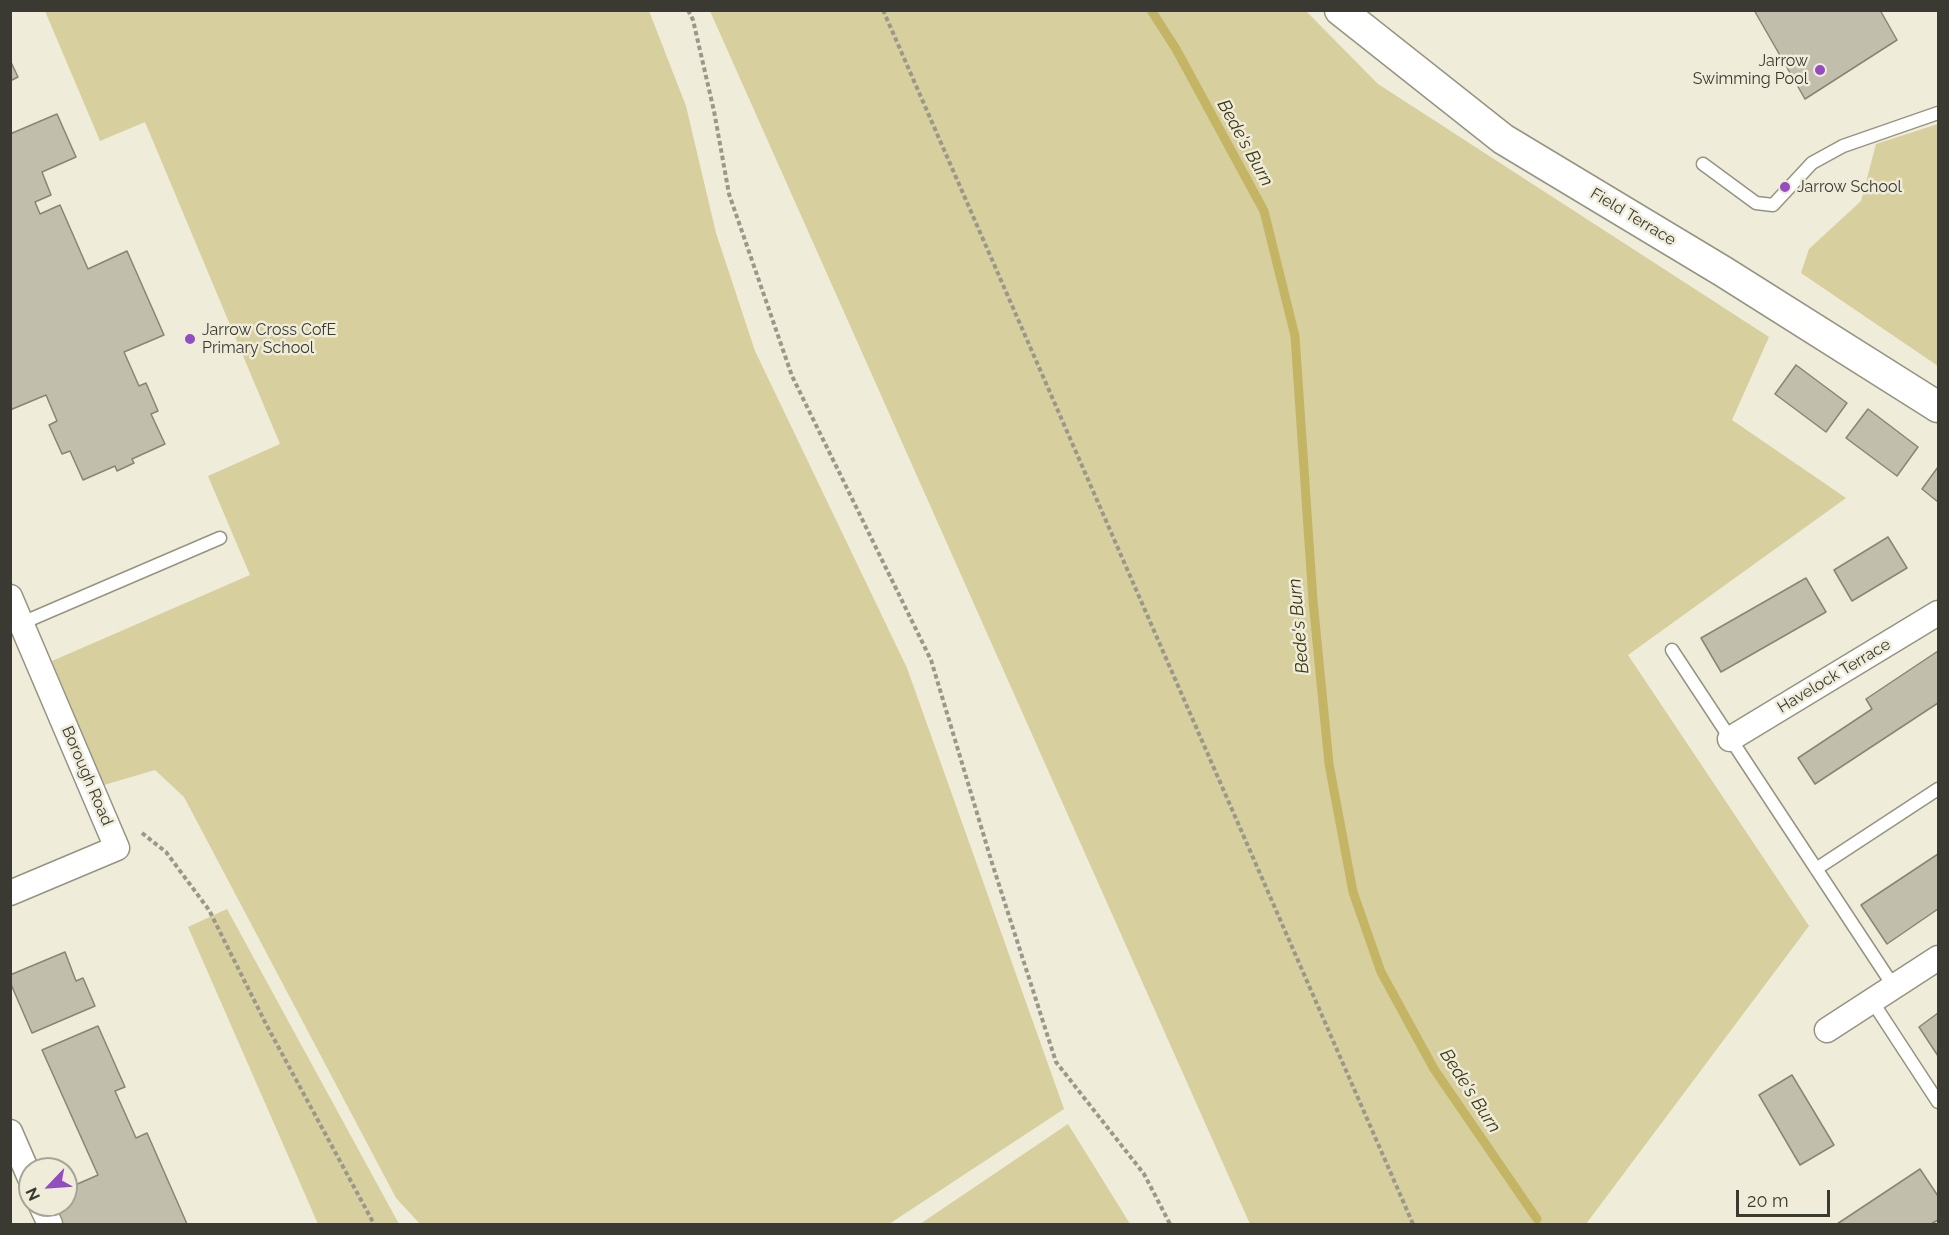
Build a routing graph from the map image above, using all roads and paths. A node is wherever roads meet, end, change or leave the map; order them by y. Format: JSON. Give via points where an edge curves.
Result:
{"nodes":[{"id":1,"x":688,"y":10,"type":"edge"},
{"id":2,"x":883,"y":10,"type":"edge"},
{"id":3,"x":1340,"y":10,"type":"edge"},
{"id":4,"x":1938,"y":112,"type":"edge"},
{"id":5,"x":1703,"y":164,"type":"dead end"},
{"id":6,"x":1938,"y":407,"type":"edge"},
{"id":7,"x":220,"y":538,"type":"dead end"},
{"id":8,"x":10,"y":597,"type":"edge"},
{"id":9,"x":1938,"y":613,"type":"edge"},
{"id":10,"x":22,"y":623,"type":"junction"},
{"id":11,"x":1672,"y":650,"type":"dead end"},
{"id":12,"x":1730,"y":739,"type":"junction"},
{"id":13,"x":1938,"y":789,"type":"edge"},
{"id":14,"x":110,"y":830,"type":"junction"},
{"id":15,"x":1816,"y":869,"type":"junction"},
{"id":16,"x":10,"y":893,"type":"edge"},
{"id":17,"x":1938,"y":958,"type":"edge"},
{"id":18,"x":1894,"y":987,"type":"junction"},
{"id":19,"x":1872,"y":1001,"type":"junction"},
{"id":20,"x":1827,"y":1030,"type":"dead end"},
{"id":21,"x":1938,"y":1102,"type":"edge"},
{"id":22,"x":10,"y":1132,"type":"edge"},
{"id":23,"x":21,"y":1157,"type":"edge"},
{"id":24,"x":374,"y":1224,"type":"edge"},
{"id":25,"x":1170,"y":1224,"type":"edge"},
{"id":26,"x":1413,"y":1224,"type":"edge"}],
"edges":[{"from":1,"to":25,"type":"path","via":[[714,111],[729,194],[792,376],[931,660],[1056,1062],[1144,1174]]},
{"from":2,"to":26,"type":"path"},
{"from":3,"to":6,"type":"street","name":"Field Terrace","via":[[1503,139]]},
{"from":4,"to":5,"type":"lane","via":[[1812,163],[1773,206],[1756,204]]},
{"from":7,"to":10,"type":"lane"},
{"from":8,"to":10,"type":"street","name":"Borough Road"},
{"from":9,"to":12,"type":"street","name":"Havelock Terrace"},
{"from":10,"to":14,"type":"street","name":"Borough Road"},
{"from":11,"to":12,"type":"lane"},
{"from":12,"to":15,"type":"lane"},
{"from":13,"to":15,"type":"lane"},
{"from":14,"to":16,"type":"street","name":"Borough Road","via":[[117,848]]},
{"from":14,"to":24,"type":"path","via":[[128,828],[142,833],[166,852],[209,910]]},
{"from":15,"to":18,"type":"lane"},
{"from":17,"to":18,"type":"street"},
{"from":18,"to":19,"type":"street"},
{"from":19,"to":20,"type":"street"},
{"from":19,"to":21,"type":"lane"},
{"from":22,"to":23,"type":"street"}]}
